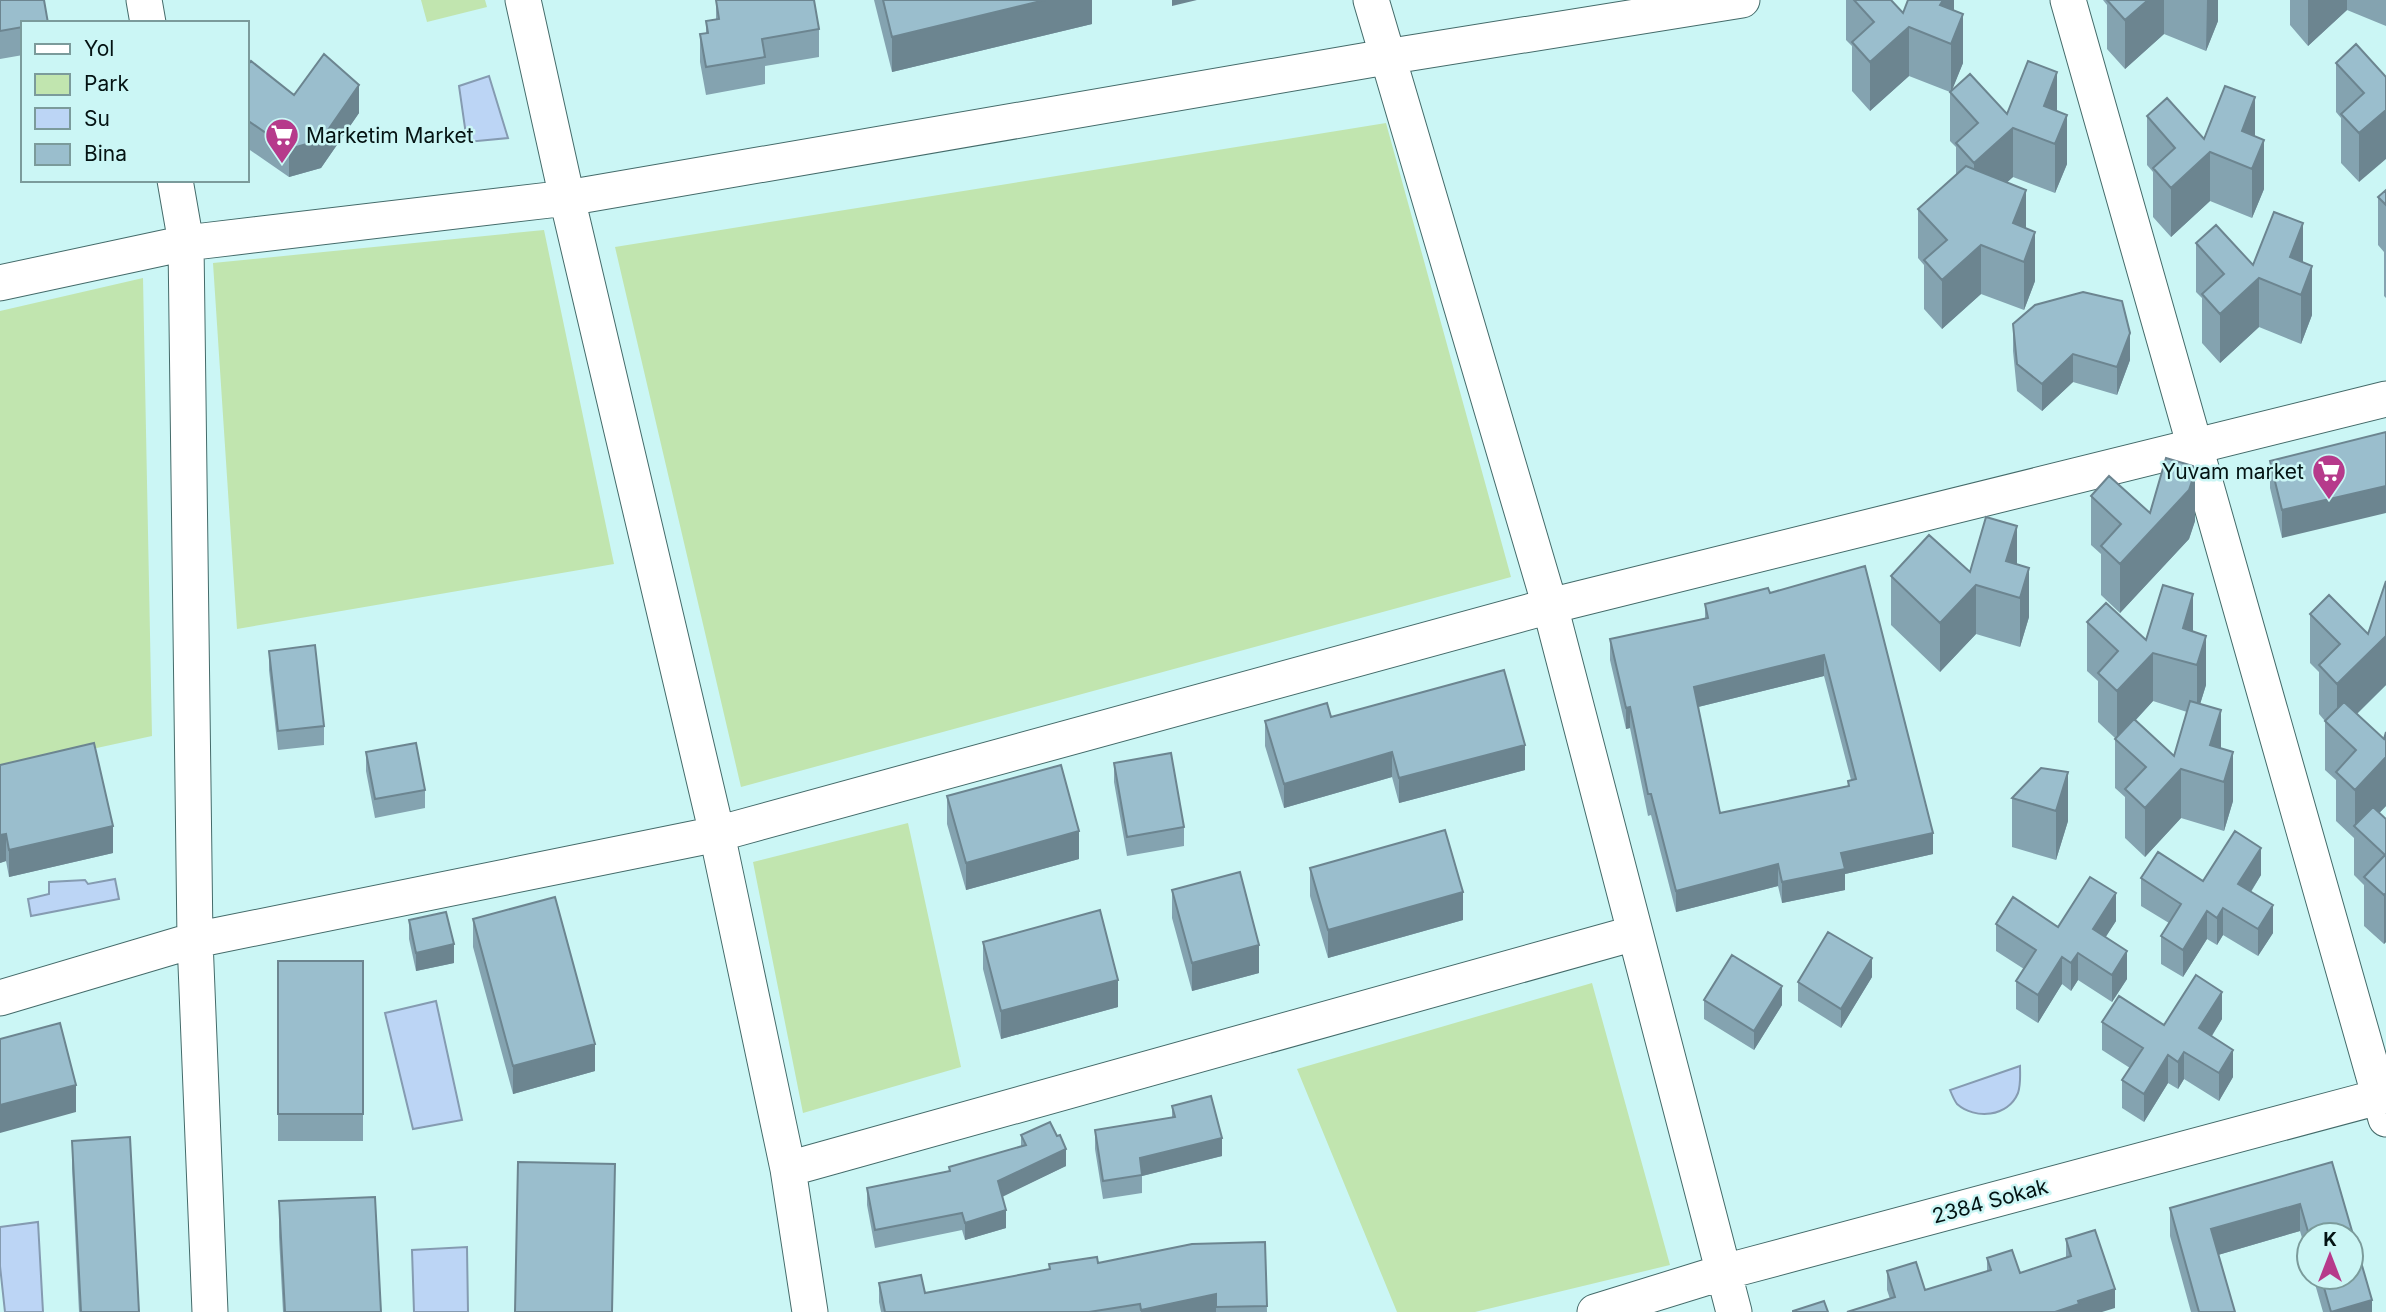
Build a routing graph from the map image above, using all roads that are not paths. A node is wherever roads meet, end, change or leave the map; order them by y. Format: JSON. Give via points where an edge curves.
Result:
{"nodes":[{"id":1,"x":144,"y":0,"type":"edge"},
{"id":2,"x":523,"y":0,"type":"edge"},
{"id":3,"x":1371,"y":0,"type":"edge"},
{"id":4,"x":1742,"y":0,"type":"edge"},
{"id":5,"x":2068,"y":0,"type":"edge"},
{"id":6,"x":148,"y":21,"type":"edge"},
{"id":7,"x":1386,"y":57,"type":"junction"},
{"id":8,"x":175,"y":182,"type":"edge"},
{"id":9,"x":567,"y":198,"type":"junction"},
{"id":10,"x":186,"y":243,"type":"junction"},
{"id":11,"x":0,"y":283,"type":"edge"},
{"id":12,"x":2386,"y":399,"type":"edge"},
{"id":13,"x":2195,"y":448,"type":"junction"},
{"id":14,"x":1550,"y":606,"type":"junction"},
{"id":15,"x":718,"y":834,"type":"junction"},
{"id":16,"x":1635,"y":933,"type":"junction"},
{"id":17,"x":195,"y":940,"type":"junction"},
{"id":18,"x":0,"y":998,"type":"edge"},
{"id":19,"x":2384,"y":1104,"type":"edge"},
{"id":20,"x":788,"y":1169,"type":"junction"},
{"id":21,"x":1724,"y":1272,"type":"junction"},
{"id":22,"x":210,"y":1312,"type":"edge"},
{"id":23,"x":810,"y":1312,"type":"edge"},
{"id":24,"x":1595,"y":1312,"type":"edge"},
{"id":25,"x":1734,"y":1312,"type":"edge"}],
"edges":[{"from":1,"to":6,"type":"street"},
{"from":2,"to":9,"type":"street"},
{"from":3,"to":7,"type":"street"},
{"from":4,"to":7,"type":"street"},
{"from":5,"to":13,"type":"street"},
{"from":7,"to":9,"type":"street"},
{"from":7,"to":14,"type":"street"},
{"from":8,"to":10,"type":"street"},
{"from":9,"to":10,"type":"street"},
{"from":9,"to":15,"type":"street"},
{"from":10,"to":11,"type":"street"},
{"from":10,"to":17,"type":"street"},
{"from":12,"to":13,"type":"street"},
{"from":13,"to":14,"type":"street"},
{"from":13,"to":19,"type":"street"},
{"from":14,"to":15,"type":"street"},
{"from":14,"to":16,"type":"street"},
{"from":15,"to":17,"type":"street"},
{"from":15,"to":20,"type":"street"},
{"from":16,"to":20,"type":"street"},
{"from":16,"to":21,"type":"street"},
{"from":17,"to":18,"type":"street"},
{"from":17,"to":22,"type":"street"},
{"from":19,"to":21,"type":"street","name":"2384 Sokak"},
{"from":20,"to":23,"type":"street"},
{"from":21,"to":24,"type":"street","name":"2384 Sokak"},
{"from":21,"to":25,"type":"street"}]}
